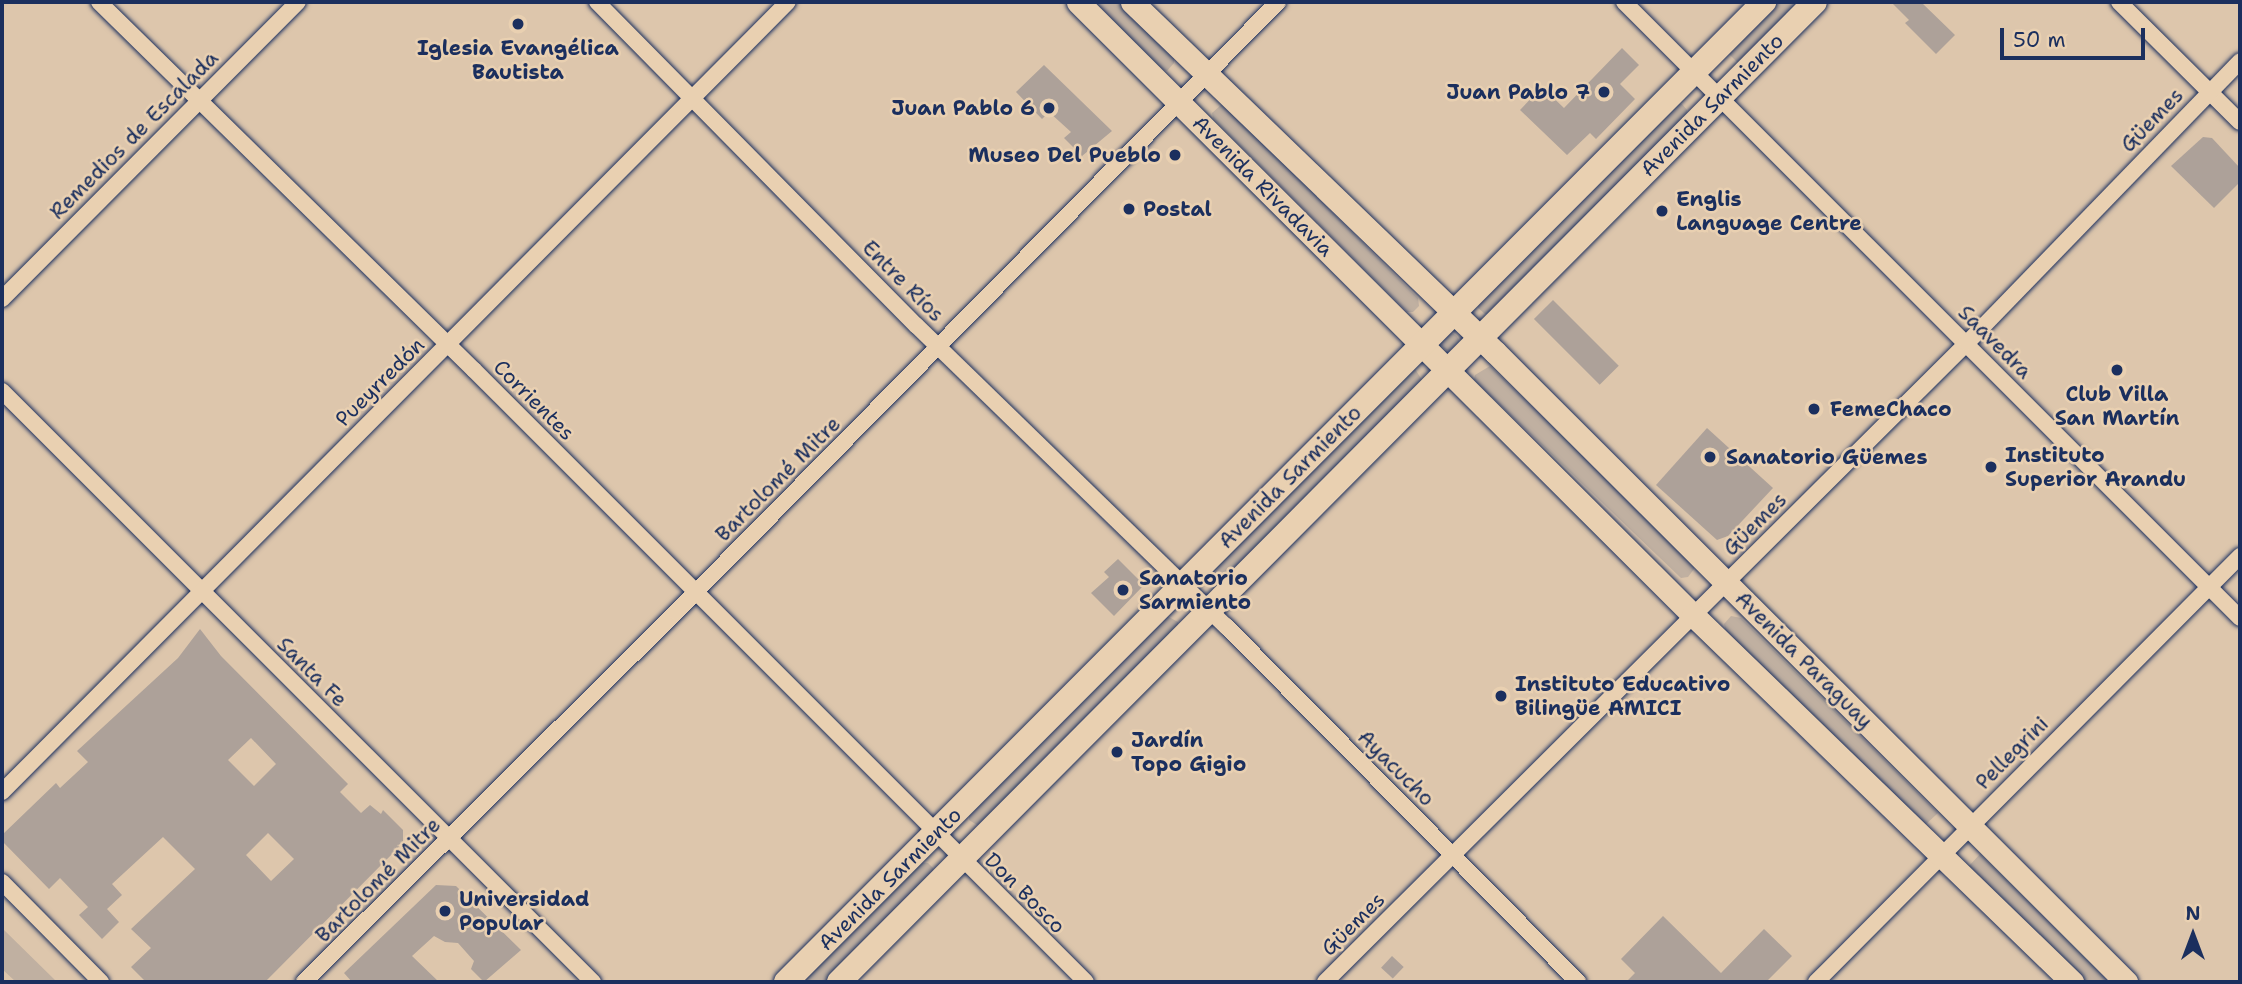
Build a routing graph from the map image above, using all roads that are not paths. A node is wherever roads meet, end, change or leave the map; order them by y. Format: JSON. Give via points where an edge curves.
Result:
{"nodes":[{"id":1,"x":99,"y":2,"type":"edge"},
{"id":2,"x":298,"y":2,"type":"edge"},
{"id":3,"x":597,"y":2,"type":"edge"},
{"id":4,"x":788,"y":2,"type":"edge"},
{"id":5,"x":1078,"y":2,"type":"edge"},
{"id":6,"x":1132,"y":2,"type":"edge"},
{"id":7,"x":1278,"y":2,"type":"edge"},
{"id":8,"x":1624,"y":2,"type":"edge"},
{"id":9,"x":1765,"y":2,"type":"edge"},
{"id":10,"x":1815,"y":2,"type":"edge"},
{"id":11,"x":2119,"y":2,"type":"edge"},
{"id":12,"x":2240,"y":61,"type":"edge"},
{"id":13,"x":1694,"y":72,"type":"junction"},
{"id":14,"x":1206,"y":74,"type":"junction"},
{"id":15,"x":2210,"y":90,"type":"junction"},
{"id":16,"x":693,"y":98,"type":"junction"},
{"id":17,"x":1719,"y":98,"type":"junction"},
{"id":18,"x":198,"y":101,"type":"junction"},
{"id":19,"x":1178,"y":102,"type":"junction"},
{"id":20,"x":2240,"y":122,"type":"edge"},
{"id":21,"x":2,"y":299,"type":"edge"},
{"id":22,"x":1453,"y":312,"type":"junction"},
{"id":23,"x":1481,"y":339,"type":"junction"},
{"id":24,"x":1967,"y":343,"type":"junction"},
{"id":25,"x":447,"y":344,"type":"junction"},
{"id":26,"x":1421,"y":344,"type":"junction"},
{"id":27,"x":939,"y":346,"type":"junction"},
{"id":28,"x":1450,"y":370,"type":"junction"},
{"id":29,"x":2,"y":391,"type":"edge"},
{"id":30,"x":2240,"y":556,"type":"edge"},
{"id":31,"x":1727,"y":583,"type":"junction"},
{"id":32,"x":1183,"y":586,"type":"junction"},
{"id":33,"x":2208,"y":586,"type":"junction"},
{"id":34,"x":203,"y":591,"type":"junction"},
{"id":35,"x":696,"y":591,"type":"junction"},
{"id":36,"x":1209,"y":611,"type":"junction"},
{"id":37,"x":1693,"y":615,"type":"junction"},
{"id":38,"x":2240,"y":618,"type":"edge"},
{"id":39,"x":2,"y":792,"type":"edge"},
{"id":40,"x":1971,"y":824,"type":"junction"},
{"id":41,"x":936,"y":833,"type":"junction"},
{"id":42,"x":448,"y":841,"type":"junction"},
{"id":43,"x":1451,"y":854,"type":"junction"},
{"id":44,"x":1941,"y":855,"type":"junction"},
{"id":45,"x":962,"y":859,"type":"junction"},
{"id":46,"x":2,"y":882,"type":"edge"},
{"id":47,"x":101,"y":982,"type":"edge"},
{"id":48,"x":304,"y":982,"type":"edge"},
{"id":49,"x":593,"y":982,"type":"edge"},
{"id":50,"x":786,"y":982,"type":"edge"},
{"id":51,"x":839,"y":982,"type":"edge"},
{"id":52,"x":1086,"y":982,"type":"edge"},
{"id":53,"x":1325,"y":982,"type":"edge"},
{"id":54,"x":1578,"y":982,"type":"edge"},
{"id":55,"x":1816,"y":982,"type":"edge"},
{"id":56,"x":2072,"y":982,"type":"edge"},
{"id":57,"x":2126,"y":982,"type":"edge"}],
"edges":[{"from":1,"to":18,"type":"street","name":"Corrientes"},
{"from":2,"to":18,"type":"street","name":"Remedios de Escalada"},
{"from":3,"to":16,"type":"street","name":"Entre Ríos"},
{"from":4,"to":16,"type":"street","name":"Pueyrredón"},
{"from":5,"to":19,"type":"main road","name":"Avenida Rivadavia"},
{"from":6,"to":14,"type":"main road","name":"Avenida Rivadavia"},
{"from":7,"to":14,"type":"street","name":"Bartolomé Mitre"},
{"from":8,"to":13,"type":"street","name":"Saavedra"},
{"from":9,"to":13,"type":"main road","name":"Avenida Sarmiento"},
{"from":10,"to":17,"type":"main road","name":"Avenida Sarmiento"},
{"from":11,"to":15,"type":"street"},
{"from":12,"to":15,"type":"street","name":"Güemes"},
{"from":13,"to":17,"type":"street","name":"Saavedra"},
{"from":13,"to":22,"type":"main road","name":"Avenida Sarmiento"},
{"from":14,"to":19,"type":"street","name":"Bartolomé Mitre"},
{"from":14,"to":22,"type":"main road","name":"Avenida Rivadavia"},
{"from":15,"to":20,"type":"street"},
{"from":15,"to":24,"type":"street","name":"Güemes"},
{"from":16,"to":25,"type":"street","name":"Pueyrredón"},
{"from":16,"to":27,"type":"street","name":"Entre Ríos"},
{"from":17,"to":23,"type":"main road","name":"Avenida Sarmiento"},
{"from":17,"to":24,"type":"street","name":"Saavedra"},
{"from":18,"to":21,"type":"street","name":"Remedios de Escalada"},
{"from":18,"to":25,"type":"street","name":"Corrientes"},
{"from":19,"to":26,"type":"main road","name":"Avenida Rivadavia"},
{"from":19,"to":27,"type":"street","name":"Bartolomé Mitre"},
{"from":22,"to":23,"type":"main road","name":"Avenida Rivadavia"},
{"from":22,"to":26,"type":"main road","name":"Avenida Sarmiento"},
{"from":23,"to":28,"type":"main road","name":"Avenida Sarmiento"},
{"from":23,"to":31,"type":"main road","name":"Avenida Paraguay"},
{"from":24,"to":31,"type":"street","name":"Güemes"},
{"from":24,"to":33,"type":"street","name":"Saavedra"},
{"from":25,"to":34,"type":"street","name":"Pueyrredón"},
{"from":25,"to":35,"type":"street","name":"Corrientes"},
{"from":26,"to":28,"type":"main road","name":"Avenida Rivadavia"},
{"from":26,"to":32,"type":"main road","name":"Avenida Sarmiento"},
{"from":27,"to":32,"type":"street","name":"Entre Ríos"},
{"from":27,"to":35,"type":"street","name":"Bartolomé Mitre"},
{"from":28,"to":36,"type":"main road","name":"Avenida Sarmiento"},
{"from":28,"to":37,"type":"main road","name":"Avenida Paraguay"},
{"from":29,"to":34,"type":"street","name":"Santa Fe"},
{"from":30,"to":33,"type":"street","name":"Pellegrini"},
{"from":31,"to":37,"type":"street","name":"Güemes"},
{"from":31,"to":40,"type":"main road","name":"Avenida Paraguay"},
{"from":32,"to":36,"type":"street","name":"Ayacucho"},
{"from":32,"to":41,"type":"main road","name":"Avenida Sarmiento"},
{"from":33,"to":38,"type":"street","name":"Saavedra"},
{"from":33,"to":40,"type":"street","name":"Pellegrini"},
{"from":34,"to":39,"type":"street","name":"Pueyrredón"},
{"from":34,"to":42,"type":"street","name":"Santa Fe"},
{"from":35,"to":41,"type":"street","name":"Corrientes"},
{"from":35,"to":42,"type":"street","name":"Bartolomé Mitre"},
{"from":36,"to":43,"type":"street","name":"Ayacucho"},
{"from":36,"to":45,"type":"main road","name":"Avenida Sarmiento"},
{"from":37,"to":43,"type":"street","name":"Güemes"},
{"from":37,"to":44,"type":"main road","name":"Avenida Paraguay"},
{"from":40,"to":44,"type":"street","name":"Pellegrini"},
{"from":40,"to":57,"type":"main road","name":"Avenida Paraguay"},
{"from":41,"to":45,"type":"street","name":"Don Bosco"},
{"from":41,"to":50,"type":"main road","name":"Avenida Sarmiento"},
{"from":42,"to":48,"type":"street","name":"Bartolomé Mitre"},
{"from":42,"to":49,"type":"street","name":"Santa Fe"},
{"from":43,"to":53,"type":"street","name":"Güemes"},
{"from":43,"to":54,"type":"street","name":"Ayacucho"},
{"from":44,"to":55,"type":"street","name":"Pellegrini"},
{"from":44,"to":56,"type":"main road","name":"Avenida Paraguay"},
{"from":45,"to":51,"type":"main road","name":"Avenida Sarmiento"},
{"from":45,"to":52,"type":"street","name":"Don Bosco"},
{"from":46,"to":47,"type":"street"}]}
